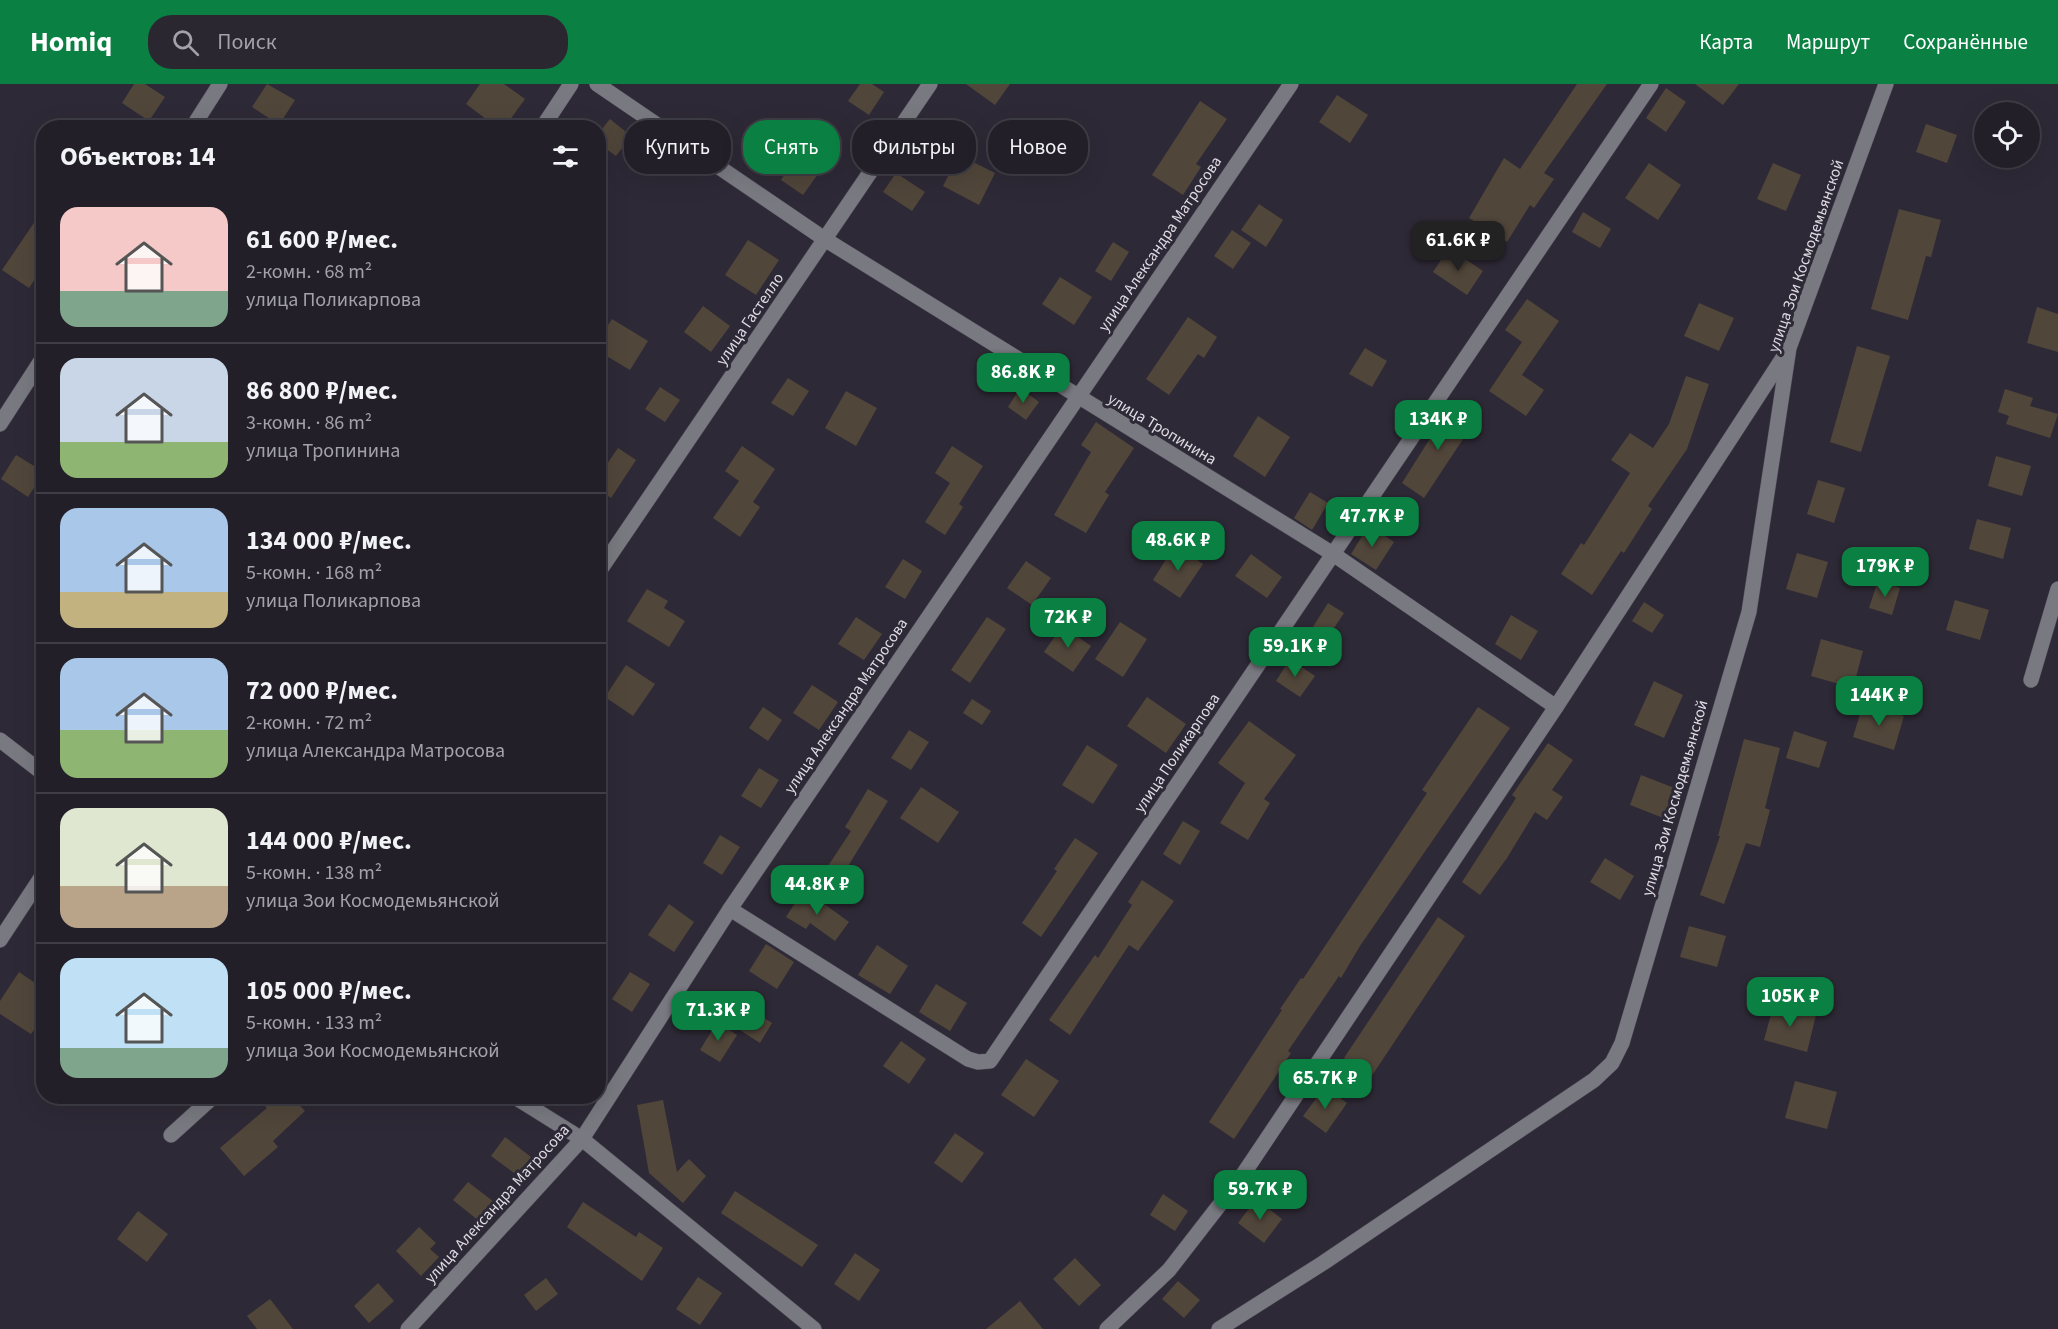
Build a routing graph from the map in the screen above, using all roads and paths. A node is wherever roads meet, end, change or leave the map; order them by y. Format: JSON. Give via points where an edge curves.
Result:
{"nodes":[{"id":1,"x":220,"y":84,"type":"edge"},
{"id":2,"x":571,"y":84,"type":"edge"},
{"id":3,"x":597,"y":84,"type":"edge"},
{"id":4,"x":930,"y":84,"type":"edge"},
{"id":5,"x":1291,"y":84,"type":"edge"},
{"id":6,"x":1651,"y":84,"type":"edge"},
{"id":7,"x":1886,"y":84,"type":"edge"},
{"id":8,"x":197,"y":120,"type":"edge"},
{"id":9,"x":547,"y":120,"type":"edge"},
{"id":10,"x":826,"y":240,"type":"junction"},
{"id":11,"x":1789,"y":348,"type":"junction"},
{"id":12,"x":36,"y":368,"type":"edge"},
{"id":13,"x":1077,"y":398,"type":"junction"},
{"id":14,"x":0,"y":424,"type":"edge"},
{"id":15,"x":1333,"y":554,"type":"junction"},
{"id":16,"x":606,"y":561,"type":"edge"},
{"id":17,"x":2058,"y":589,"type":"edge"},
{"id":18,"x":2031,"y":680,"type":"dead end"},
{"id":19,"x":1556,"y":707,"type":"junction"},
{"id":20,"x":0,"y":740,"type":"edge"},
{"id":21,"x":36,"y":768,"type":"edge"},
{"id":22,"x":36,"y":885,"type":"edge"},
{"id":23,"x":730,"y":909,"type":"junction"},
{"id":24,"x":0,"y":940,"type":"edge"},
{"id":25,"x":606,"y":1102,"type":"edge"},
{"id":26,"x":205,"y":1104,"type":"edge"},
{"id":27,"x":526,"y":1104,"type":"edge"},
{"id":28,"x":605,"y":1104,"type":"edge"},
{"id":29,"x":171,"y":1135,"type":"dead end"},
{"id":30,"x":582,"y":1139,"type":"junction"},
{"id":31,"x":408,"y":1329,"type":"edge"},
{"id":32,"x":814,"y":1329,"type":"edge"},
{"id":33,"x":1107,"y":1329,"type":"edge"},
{"id":34,"x":1219,"y":1329,"type":"edge"}],
"edges":[{"from":1,"to":8,"type":"street"},
{"from":2,"to":9,"type":"street"},
{"from":3,"to":10,"type":"street","name":"улица Тропинина"},
{"from":4,"to":10,"type":"street","name":"улица Гастелло"},
{"from":5,"to":13,"type":"street","name":"улица Александра Матросова"},
{"from":6,"to":15,"type":"street","name":"улица Поликарпова"},
{"from":7,"to":11,"type":"street","name":"улица Зои Космодемьянской"},
{"from":10,"to":13,"type":"street","name":"улица Тропинина"},
{"from":10,"to":16,"type":"street","name":"улица Гастелло"},
{"from":11,"to":19,"type":"street"},
{"from":11,"to":34,"type":"street","name":"улица Зои Космодемьянской","via":[[1749,612],[1622,1043],[1612,1063],[1594,1080]]},
{"from":12,"to":14,"type":"street"},
{"from":13,"to":15,"type":"street","name":"улица Тропинина"},
{"from":13,"to":23,"type":"street","name":"улица Александра Матросова"},
{"from":15,"to":19,"type":"street","name":"улица Тропинина"},
{"from":15,"to":23,"type":"street","name":"улица Поликарпова","via":[[994,1056],[985,1063],[968,1059]]},
{"from":17,"to":18,"type":"street"},
{"from":19,"to":33,"type":"street","via":[[1242,1176],[1169,1270]]},
{"from":20,"to":21,"type":"street"},
{"from":22,"to":24,"type":"street"},
{"from":23,"to":25,"type":"street","name":"улица Александра Матросова"},
{"from":26,"to":29,"type":"street"},
{"from":27,"to":30,"type":"street"},
{"from":28,"to":30,"type":"street","name":"улица Александра Матросова"},
{"from":30,"to":31,"type":"street","name":"улица Александра Матросова"},
{"from":30,"to":32,"type":"street"}]}
